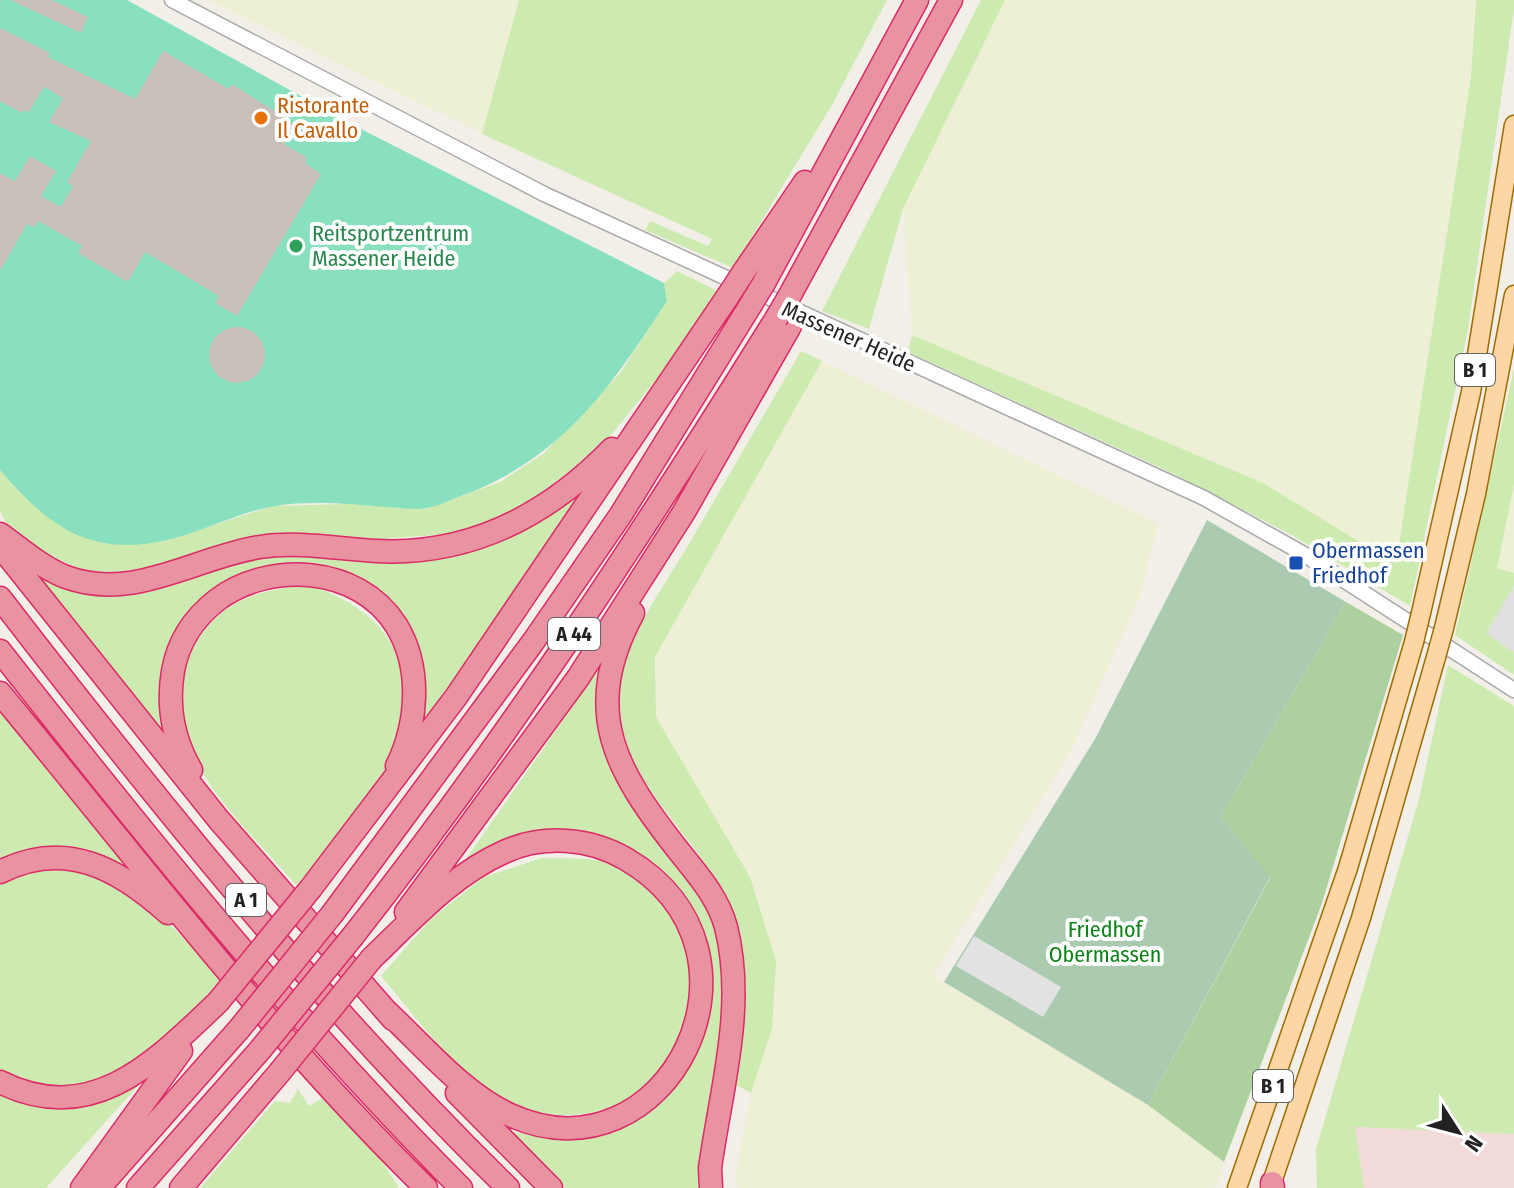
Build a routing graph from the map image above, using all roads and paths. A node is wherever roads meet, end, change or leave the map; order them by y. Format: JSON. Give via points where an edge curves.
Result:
{"nodes":[{"id":1,"x":172,"y":0,"type":"edge"},
{"id":2,"x":917,"y":0,"type":"edge"},
{"id":3,"x":951,"y":0,"type":"edge"},
{"id":4,"x":864,"y":100,"type":"junction"},
{"id":5,"x":1514,"y":125,"type":"edge"},
{"id":6,"x":1514,"y":295,"type":"edge"},
{"id":7,"x":783,"y":323,"type":"junction"},
{"id":8,"x":648,"y":410,"type":"junction"},
{"id":9,"x":684,"y":512,"type":"junction"},
{"id":10,"x":0,"y":534,"type":"edge"},
{"id":11,"x":0,"y":546,"type":"edge"},
{"id":12,"x":0,"y":598,"type":"edge"},
{"id":13,"x":0,"y":651,"type":"edge"},
{"id":14,"x":1514,"y":690,"type":"edge"},
{"id":15,"x":0,"y":693,"type":"edge"},
{"id":16,"x":219,"y":820,"type":"junction"},
{"id":17,"x":365,"y":820,"type":"junction"},
{"id":18,"x":0,"y":872,"type":"edge"},
{"id":19,"x":372,"y":958,"type":"junction"},
{"id":20,"x":221,"y":961,"type":"junction"},
{"id":21,"x":218,"y":1002,"type":"junction"},
{"id":22,"x":385,"y":1010,"type":"junction"},
{"id":23,"x":0,"y":1082,"type":"edge"},
{"id":24,"x":388,"y":1150,"type":"junction"},
{"id":25,"x":1272,"y":1186,"type":"edge"},
{"id":26,"x":82,"y":1188,"type":"edge"},
{"id":27,"x":99,"y":1188,"type":"edge"},
{"id":28,"x":138,"y":1188,"type":"edge"},
{"id":29,"x":183,"y":1188,"type":"edge"},
{"id":30,"x":413,"y":1188,"type":"edge"},
{"id":31,"x":426,"y":1188,"type":"edge"},
{"id":32,"x":461,"y":1188,"type":"edge"},
{"id":33,"x":508,"y":1188,"type":"edge"},
{"id":34,"x":551,"y":1188,"type":"edge"},
{"id":35,"x":711,"y":1188,"type":"edge"},
{"id":36,"x":1237,"y":1188,"type":"edge"}],
"edges":[{"from":1,"to":14,"type":"street","name":"Massener Heide","via":[[581,212],[1204,498],[1302,553]]},
{"from":2,"to":4,"type":"highway"},
{"from":3,"to":7,"type":"highway","number":"A 44","bridge":true},
{"from":4,"to":8,"type":"highway","bridge":true},
{"from":4,"to":27,"type":"highway","number":"A 44","bridge":true,"via":[[764,283],[620,516],[542,629],[333,913]]},
{"from":5,"to":36,"type":"main road","number":"B 1","bridge":true,"via":[[1471,392],[1414,642],[1348,868]]},
{"from":6,"to":25,"type":"main road","number":"B 1","bridge":true,"via":[[1444,628],[1361,918]]},
{"from":7,"to":9,"type":"highway"},
{"from":7,"to":28,"type":"highway","number":"A 44","bridge":true,"via":[[558,659],[353,936]]},
{"from":8,"to":10,"type":"highway","via":[[592,469],[515,525],[473,541],[421,551],[260,547],[143,582],[104,585],[56,572]]},
{"from":8,"to":17,"type":"highway","via":[[456,697]]},
{"from":9,"to":19,"type":"highway","via":[[578,678]]},
{"from":9,"to":35,"type":"highway","via":[[625,628],[612,672],[609,739],[625,774],[710,891],[725,924],[736,998]]},
{"from":11,"to":16,"type":"highway"},
{"from":12,"to":33,"type":"highway","number":"A 1","via":[[243,897],[417,1099]]},
{"from":13,"to":32,"type":"highway","number":"A 1","via":[[201,900]]},
{"from":15,"to":20,"type":"highway"},
{"from":16,"to":17,"type":"highway","via":[[179,749],[170,690],[177,650],[203,612],[236,586],[272,576],[310,574],[346,584],[371,600],[395,624],[411,665],[414,714],[399,762]]},
{"from":16,"to":22,"type":"highway"},
{"from":17,"to":21,"type":"highway","bridge":true},
{"from":18,"to":20,"type":"highway","via":[[48,855],[97,865],[150,897]]},
{"from":19,"to":22,"type":"highway","via":[[485,862],[527,844],[571,841],[605,847],[653,876],[684,913],[703,969],[701,1004],[672,1074],[627,1112],[573,1127],[511,1115],[480,1097]]},
{"from":19,"to":29,"type":"highway","bridge":true},
{"from":20,"to":24,"type":"highway"},
{"from":21,"to":23,"type":"highway","via":[[122,1083],[62,1099]]},
{"from":21,"to":26,"type":"highway"},
{"from":22,"to":34,"type":"highway","via":[[443,1079]]},
{"from":24,"to":30,"type":"highway"},
{"from":24,"to":31,"type":"highway"}]}
